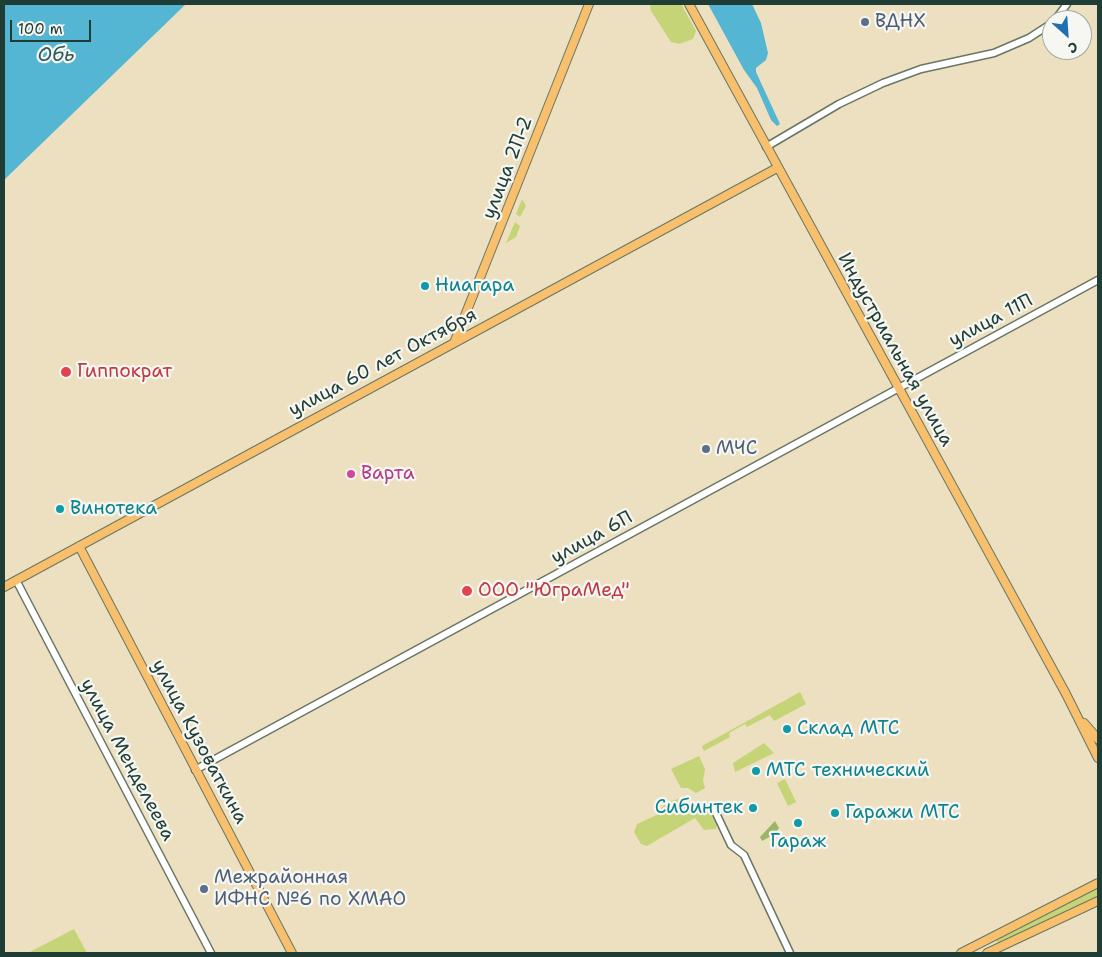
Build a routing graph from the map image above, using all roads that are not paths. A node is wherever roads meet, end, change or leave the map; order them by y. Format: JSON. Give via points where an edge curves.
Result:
{"nodes":[{"id":1,"x":589,"y":4,"type":"edge"},
{"id":2,"x":689,"y":4,"type":"edge"},
{"id":3,"x":1042,"y":30,"type":"edge"},
{"id":4,"x":766,"y":147,"type":"junction"},
{"id":5,"x":777,"y":168,"type":"junction"},
{"id":6,"x":1098,"y":280,"type":"edge"},
{"id":7,"x":454,"y":343,"type":"junction"},
{"id":8,"x":898,"y":389,"type":"junction"},
{"id":9,"x":79,"y":546,"type":"junction"},
{"id":10,"x":16,"y":580,"type":"junction"},
{"id":11,"x":4,"y":587,"type":"edge"},
{"id":12,"x":1075,"y":712,"type":"junction"},
{"id":13,"x":1098,"y":739,"type":"edge"},
{"id":14,"x":1098,"y":758,"type":"edge"},
{"id":15,"x":195,"y":770,"type":"junction"},
{"id":16,"x":714,"y":809,"type":"dead end"},
{"id":17,"x":1098,"y":883,"type":"edge"},
{"id":18,"x":1098,"y":901,"type":"edge"},
{"id":19,"x":211,"y":953,"type":"edge"},
{"id":20,"x":292,"y":953,"type":"edge"},
{"id":21,"x":790,"y":953,"type":"edge"},
{"id":22,"x":961,"y":953,"type":"edge"},
{"id":23,"x":988,"y":953,"type":"edge"}],
"edges":[{"from":1,"to":7,"type":"main road","name":"улица 2П-2"},
{"from":2,"to":4,"type":"main road","name":"Индустриальная улица"},
{"from":3,"to":4,"type":"street","via":[[994,53],[921,69],[883,83],[839,104]]},
{"from":4,"to":5,"type":"main road","name":"Индустриальная улица"},
{"from":5,"to":7,"type":"main road","name":"улица 60 лет Октября"},
{"from":5,"to":8,"type":"main road","name":"Индустриальная улица"},
{"from":6,"to":8,"type":"street","name":"улица 11П"},
{"from":7,"to":9,"type":"main road","name":"улица 60 лет Октября"},
{"from":8,"to":12,"type":"main road","name":"Индустриальная улица"},
{"from":8,"to":15,"type":"street","name":"улица 6П"},
{"from":9,"to":10,"type":"main road","name":"улица 60 лет Октября"},
{"from":9,"to":15,"type":"main road","name":"улица Кузоваткина"},
{"from":10,"to":11,"type":"main road","name":"улица 60 лет Октября"},
{"from":10,"to":19,"type":"street","name":"улица Менделеева"},
{"from":12,"to":13,"type":"main road","name":"Индустриальная улица"},
{"from":12,"to":14,"type":"main road","name":"Индустриальная улица"},
{"from":15,"to":20,"type":"main road","name":"улица Кузоваткина"},
{"from":16,"to":21,"type":"street","via":[[731,845],[744,855]]},
{"from":17,"to":22,"type":"main road"},
{"from":18,"to":23,"type":"main road"}]}
